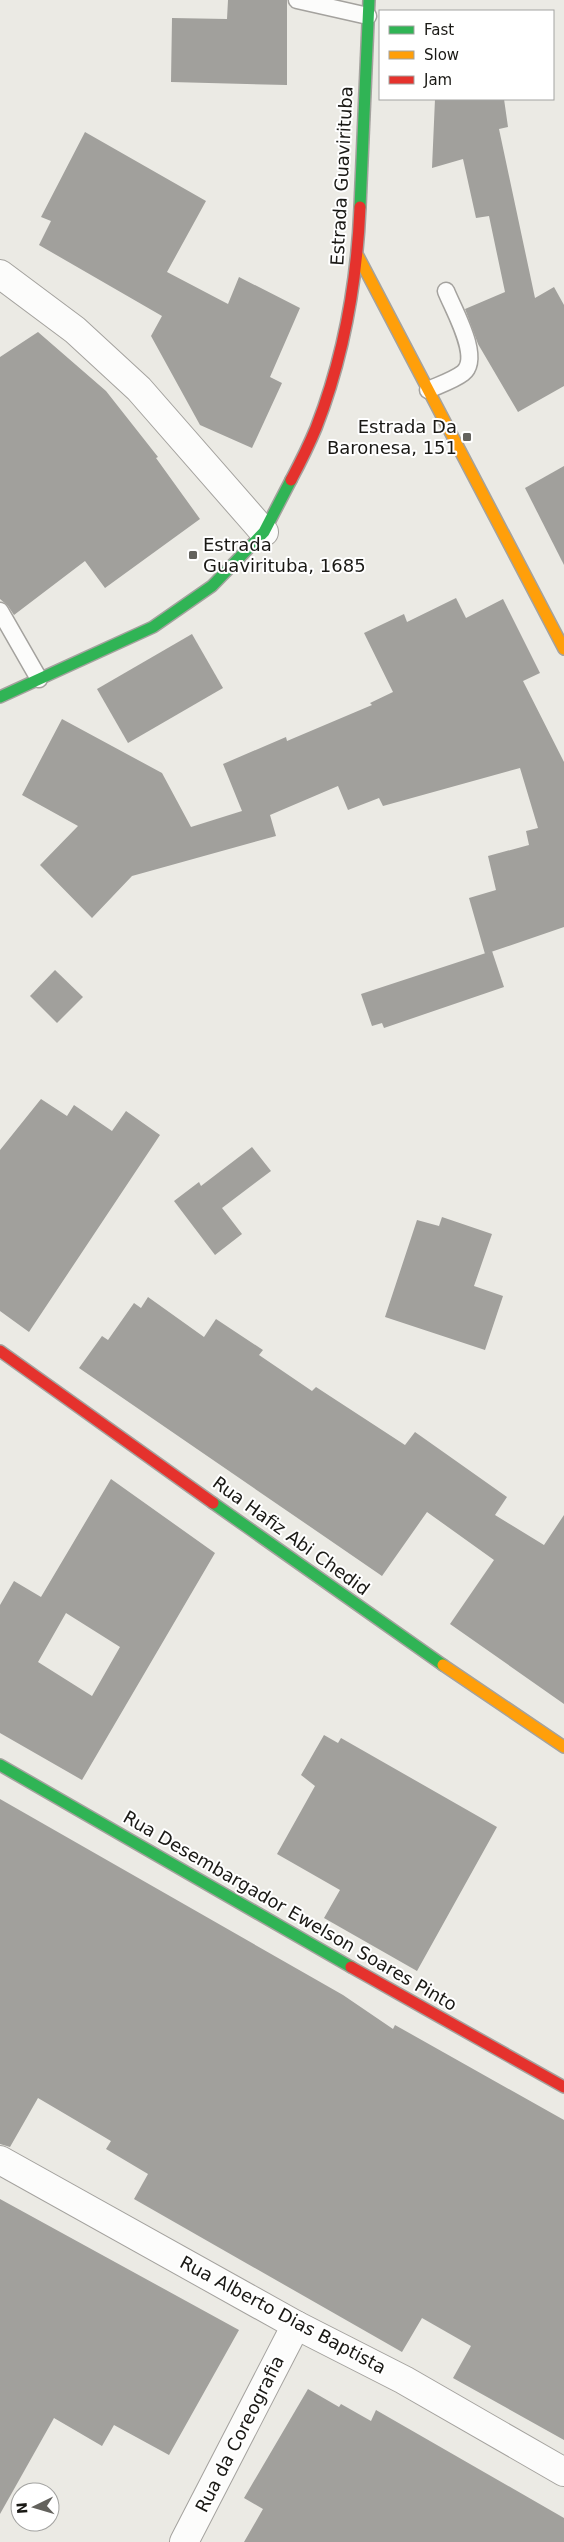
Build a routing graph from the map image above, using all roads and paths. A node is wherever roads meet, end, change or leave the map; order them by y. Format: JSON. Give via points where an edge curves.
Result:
{"nodes":[{"id":1,"x":297,"y":0,"type":"edge"},
{"id":2,"x":369,"y":8,"type":"edge"},
{"id":3,"x":358,"y":256,"type":"junction"},
{"id":4,"x":0,"y":274,"type":"edge"},
{"id":5,"x":446,"y":291,"type":"dead end"},
{"id":6,"x":428,"y":390,"type":"junction"},
{"id":7,"x":264,"y":532,"type":"junction"},
{"id":8,"x":0,"y":610,"type":"edge"},
{"id":9,"x":564,"y":649,"type":"edge"},
{"id":10,"x":39,"y":679,"type":"junction"},
{"id":11,"x":0,"y":696,"type":"edge"},
{"id":12,"x":0,"y":1351,"type":"edge"},
{"id":13,"x":564,"y":1747,"type":"edge"},
{"id":14,"x":0,"y":1764,"type":"edge"},
{"id":15,"x":564,"y":2087,"type":"edge"},
{"id":16,"x":0,"y":2160,"type":"edge"},
{"id":17,"x":296,"y":2325,"type":"junction"},
{"id":18,"x":564,"y":2472,"type":"edge"},
{"id":19,"x":184,"y":2542,"type":"edge"}],
"edges":[{"from":1,"to":2,"type":"lane"},
{"from":2,"to":3,"type":"street","name":"Estrada Guavirituba"},
{"from":3,"to":6,"type":"street"},
{"from":3,"to":7,"type":"street","name":"Estrada Guavirituba","via":[[338,355],[316,428]]},
{"from":4,"to":7,"type":"street","via":[[75,330],[139,389]]},
{"from":5,"to":6,"type":"lane","via":[[470,347],[471,360],[464,372]]},
{"from":6,"to":9,"type":"street"},
{"from":7,"to":10,"type":"street","name":"Estrada Guavirituba","via":[[212,586],[153,627]]},
{"from":8,"to":10,"type":"lane"},
{"from":10,"to":11,"type":"street","name":"Estrada Guavirituba"},
{"from":12,"to":13,"type":"street","name":"Rua Hafiz Abi Chedid","via":[[408,1641]]},
{"from":14,"to":15,"type":"street","name":"Rua Desembargador Ewelson Soares Pinto"},
{"from":16,"to":17,"type":"street","name":"Rua Alberto Dias Baptista"},
{"from":17,"to":18,"type":"street","name":"Rua Alberto Dias Baptista","via":[[404,2380]]},
{"from":17,"to":19,"type":"street","name":"Rua da Coreografia"}]}
